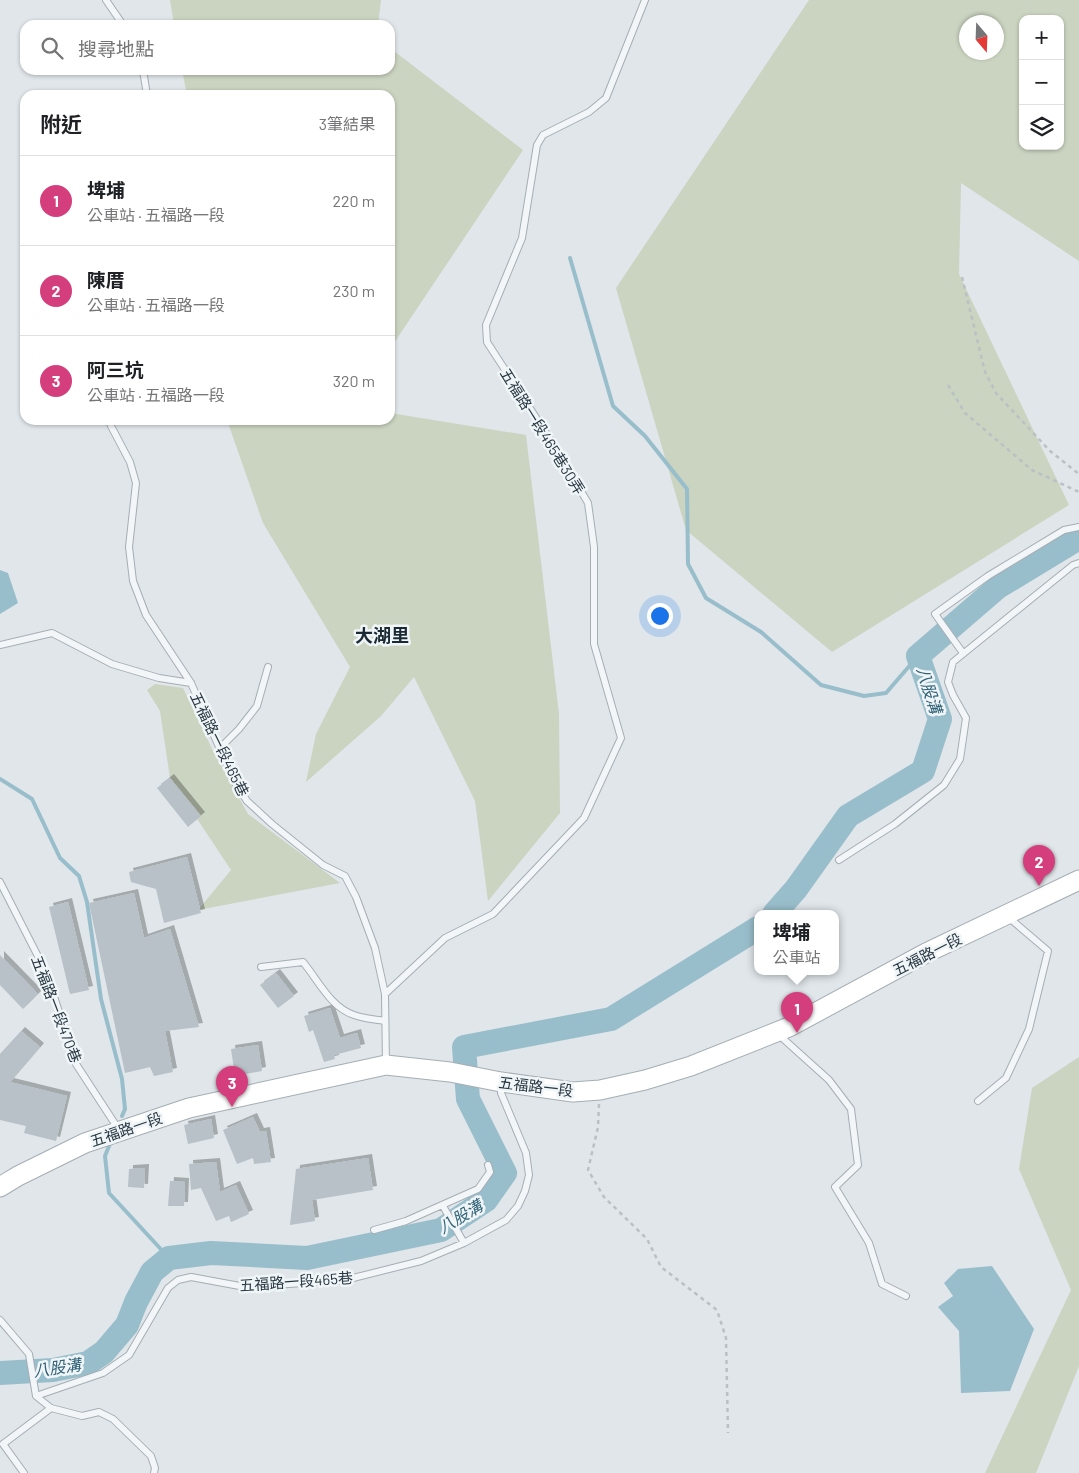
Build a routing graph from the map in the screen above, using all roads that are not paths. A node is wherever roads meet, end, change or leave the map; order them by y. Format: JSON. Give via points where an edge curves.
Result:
{"nodes":[{"id":1,"x":106,"y":0,"type":"edge"},
{"id":2,"x":645,"y":0,"type":"edge"},
{"id":3,"x":120,"y":20,"type":"edge"},
{"id":4,"x":144,"y":75,"type":"edge"},
{"id":5,"x":146,"y":90,"type":"edge"},
{"id":6,"x":111,"y":425,"type":"edge"},
{"id":7,"x":1079,"y":526,"type":"edge"},
{"id":8,"x":1079,"y":563,"type":"edge"},
{"id":9,"x":0,"y":645,"type":"edge"},
{"id":10,"x":963,"y":653,"type":"dead end"},
{"id":11,"x":268,"y":667,"type":"dead end"},
{"id":12,"x":191,"y":683,"type":"junction"},
{"id":13,"x":220,"y":748,"type":"junction"},
{"id":14,"x":839,"y":860,"type":"dead end"},
{"id":15,"x":1079,"y":880,"type":"edge"},
{"id":16,"x":0,"y":882,"type":"edge"},
{"id":17,"x":1006,"y":915,"type":"junction"},
{"id":18,"x":261,"y":967,"type":"dead end"},
{"id":19,"x":385,"y":994,"type":"junction"},
{"id":20,"x":385,"y":1021,"type":"junction"},
{"id":21,"x":776,"y":1032,"type":"junction"},
{"id":22,"x":386,"y":1065,"type":"junction"},
{"id":23,"x":501,"y":1082,"type":"junction"},
{"id":24,"x":978,"y":1102,"type":"dead end"},
{"id":25,"x":120,"y":1132,"type":"junction"},
{"id":26,"x":488,"y":1165,"type":"dead end"},
{"id":27,"x":0,"y":1187,"type":"edge"},
{"id":28,"x":443,"y":1206,"type":"junction"},
{"id":29,"x":374,"y":1230,"type":"dead end"},
{"id":30,"x":464,"y":1243,"type":"junction"},
{"id":31,"x":906,"y":1296,"type":"dead end"},
{"id":32,"x":0,"y":1320,"type":"edge"},
{"id":33,"x":36,"y":1396,"type":"junction"},
{"id":34,"x":51,"y":1408,"type":"junction"},
{"id":35,"x":24,"y":1473,"type":"edge"},
{"id":36,"x":154,"y":1473,"type":"edge"}],
"edges":[{"from":1,"to":3,"type":"lane"},
{"from":2,"to":19,"type":"lane","name":"五福路一段465巷30弄","via":[[606,98],[589,112],[544,135],[537,145],[522,238],[486,325],[487,342],[588,503],[594,547],[594,644],[621,738],[584,818],[493,914],[445,938]]},
{"from":4,"to":5,"type":"lane"},
{"from":6,"to":12,"type":"lane","name":"五福路一段465巷","via":[[130,462],[136,483],[129,546],[133,581],[146,615]]},
{"from":7,"to":10,"type":"lane","via":[[1064,530],[988,576],[935,614]]},
{"from":8,"to":14,"type":"lane","via":[[953,662],[948,682],[966,718],[960,760],[944,785],[895,824]]},
{"from":9,"to":12,"type":"lane","via":[[52,632],[112,664],[159,678]]},
{"from":11,"to":13,"type":"lane","via":[[257,706]]},
{"from":12,"to":13,"type":"lane","name":"五福路一段465巷"},
{"from":13,"to":19,"type":"lane","name":"五福路一段465巷","via":[[247,802],[323,865],[345,876],[375,948]]},
{"from":15,"to":17,"type":"main road","name":"五福路一段"},
{"from":16,"to":25,"type":"lane","name":"五福路一段470巷","via":[[46,972],[76,1064]]},
{"from":17,"to":21,"type":"main road","name":"五福路一段"},
{"from":17,"to":24,"type":"lane","via":[[1048,951],[1029,1029],[1006,1078]]},
{"from":18,"to":20,"type":"lane","via":[[303,962],[334,1005],[354,1016]]},
{"from":19,"to":20,"type":"lane","name":"五福路一段465巷"},
{"from":20,"to":22,"type":"lane","name":"五福路一段465巷"},
{"from":21,"to":23,"type":"main road","name":"五福路一段","via":[[691,1066],[600,1090],[573,1092]]},
{"from":21,"to":31,"type":"lane","via":[[829,1080],[851,1109],[858,1165],[835,1187],[869,1243],[882,1284]]},
{"from":22,"to":23,"type":"main road","name":"五福路一段"},
{"from":22,"to":25,"type":"main road","name":"五福路一段","via":[[189,1108]]},
{"from":23,"to":30,"type":"lane","name":"五福路一段465巷","via":[[501,1093],[526,1153],[528,1175],[525,1191],[506,1220]]},
{"from":25,"to":27,"type":"main road","name":"五福路一段","via":[[85,1143]]},
{"from":26,"to":28,"type":"lane","via":[[490,1172],[478,1189]]},
{"from":28,"to":29,"type":"lane"},
{"from":28,"to":30,"type":"lane"},
{"from":30,"to":33,"type":"lane","name":"五福路一段465巷","via":[[421,1261],[344,1280],[245,1287],[191,1277],[178,1280],[168,1288],[129,1355],[103,1373]]},
{"from":32,"to":33,"type":"lane","via":[[29,1354]]},
{"from":33,"to":34,"type":"lane"},
{"from":34,"to":35,"type":"lane","via":[[3,1444]]},
{"from":34,"to":36,"type":"lane","via":[[82,1416],[99,1412],[113,1419],[151,1456]]}]}
